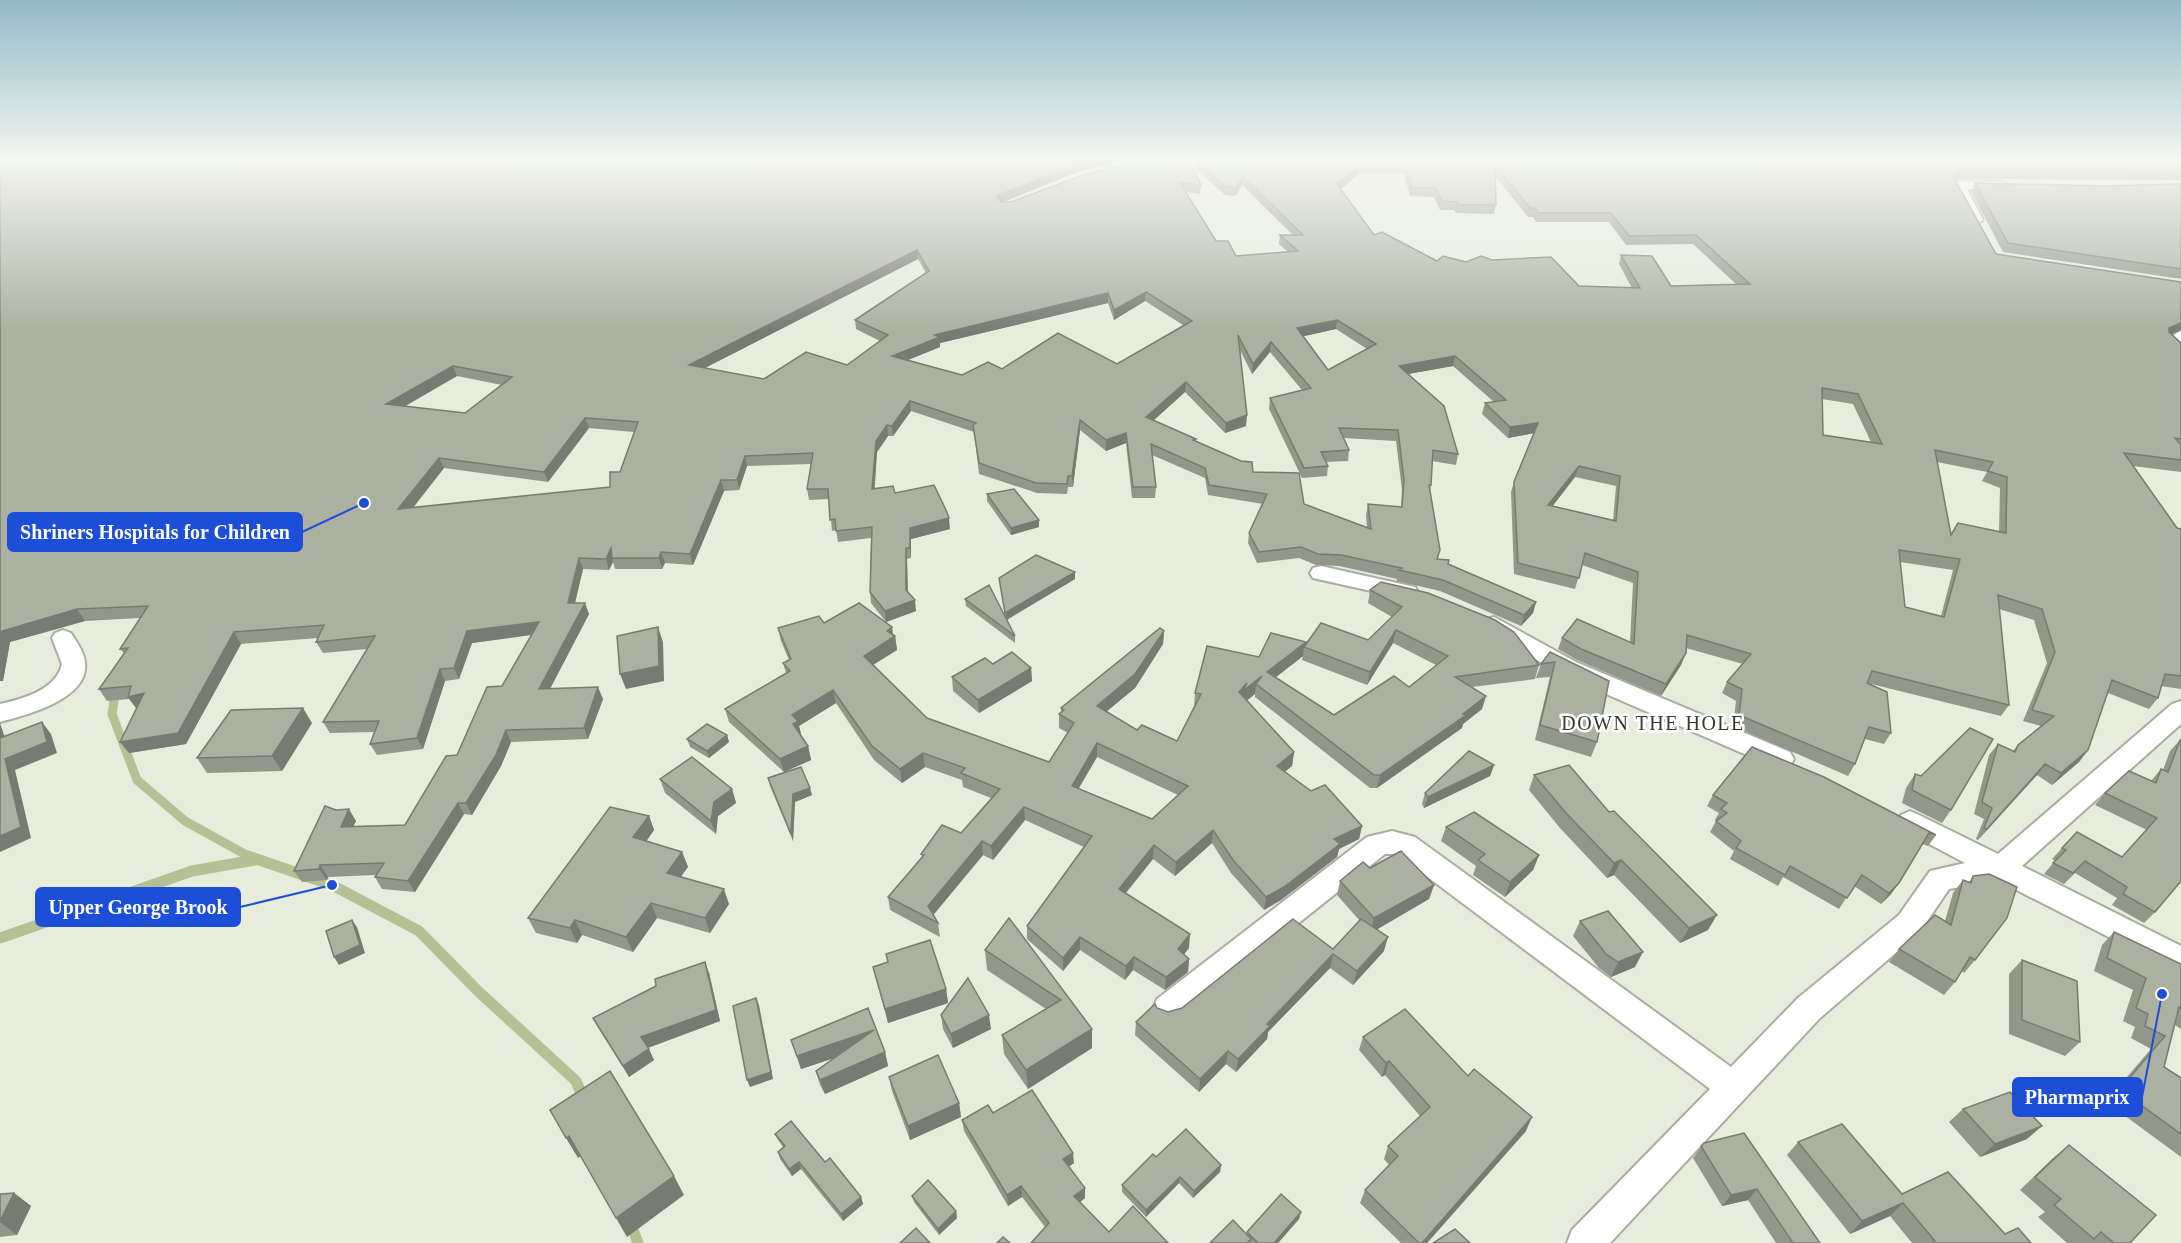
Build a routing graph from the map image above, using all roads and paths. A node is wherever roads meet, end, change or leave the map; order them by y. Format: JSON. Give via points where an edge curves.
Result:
{"nodes":[{"id":1,"x":1975,"y":217,"type":"edge"},
{"id":2,"x":1982,"y":231,"type":"edge"},
{"id":3,"x":2181,"y":336,"type":"edge"},
{"id":4,"x":2181,"y":347,"type":"edge"},
{"id":5,"x":1321,"y":573,"type":"dead end"},
{"id":6,"x":1431,"y":598,"type":"edge"},
{"id":7,"x":1471,"y":614,"type":"edge"},
{"id":8,"x":63,"y":638,"type":"dead end"},
{"id":9,"x":2181,"y":710,"type":"edge"},
{"id":10,"x":0,"y":714,"type":"edge"},
{"id":11,"x":1806,"y":770,"type":"edge"},
{"id":12,"x":1888,"y":811,"type":"edge"},
{"id":13,"x":2000,"y":869,"type":"junction"},
{"id":14,"x":2181,"y":961,"type":"edge"},
{"id":15,"x":1168,"y":1009,"type":"edge"},
{"id":16,"x":1733,"y":1087,"type":"junction"},
{"id":17,"x":1585,"y":1243,"type":"edge"}],
"edges":[{"from":1,"to":2,"type":"street"},
{"from":3,"to":4,"type":"street","via":[[2172,340]]},
{"from":5,"to":6,"type":"street"},
{"from":7,"to":11,"type":"street","via":[[1500,626],[1568,668]]},
{"from":8,"to":10,"type":"street","via":[[74,662],[72,674],[57,691],[29,706]]},
{"from":9,"to":13,"type":"street"},
{"from":12,"to":13,"type":"street"},
{"from":13,"to":14,"type":"street"},
{"from":13,"to":16,"type":"street","via":[[1941,879],[1909,924],[1809,1008]]},
{"from":15,"to":16,"type":"street","via":[[1377,845],[1392,842],[1405,845]]},
{"from":16,"to":17,"type":"street"}]}
